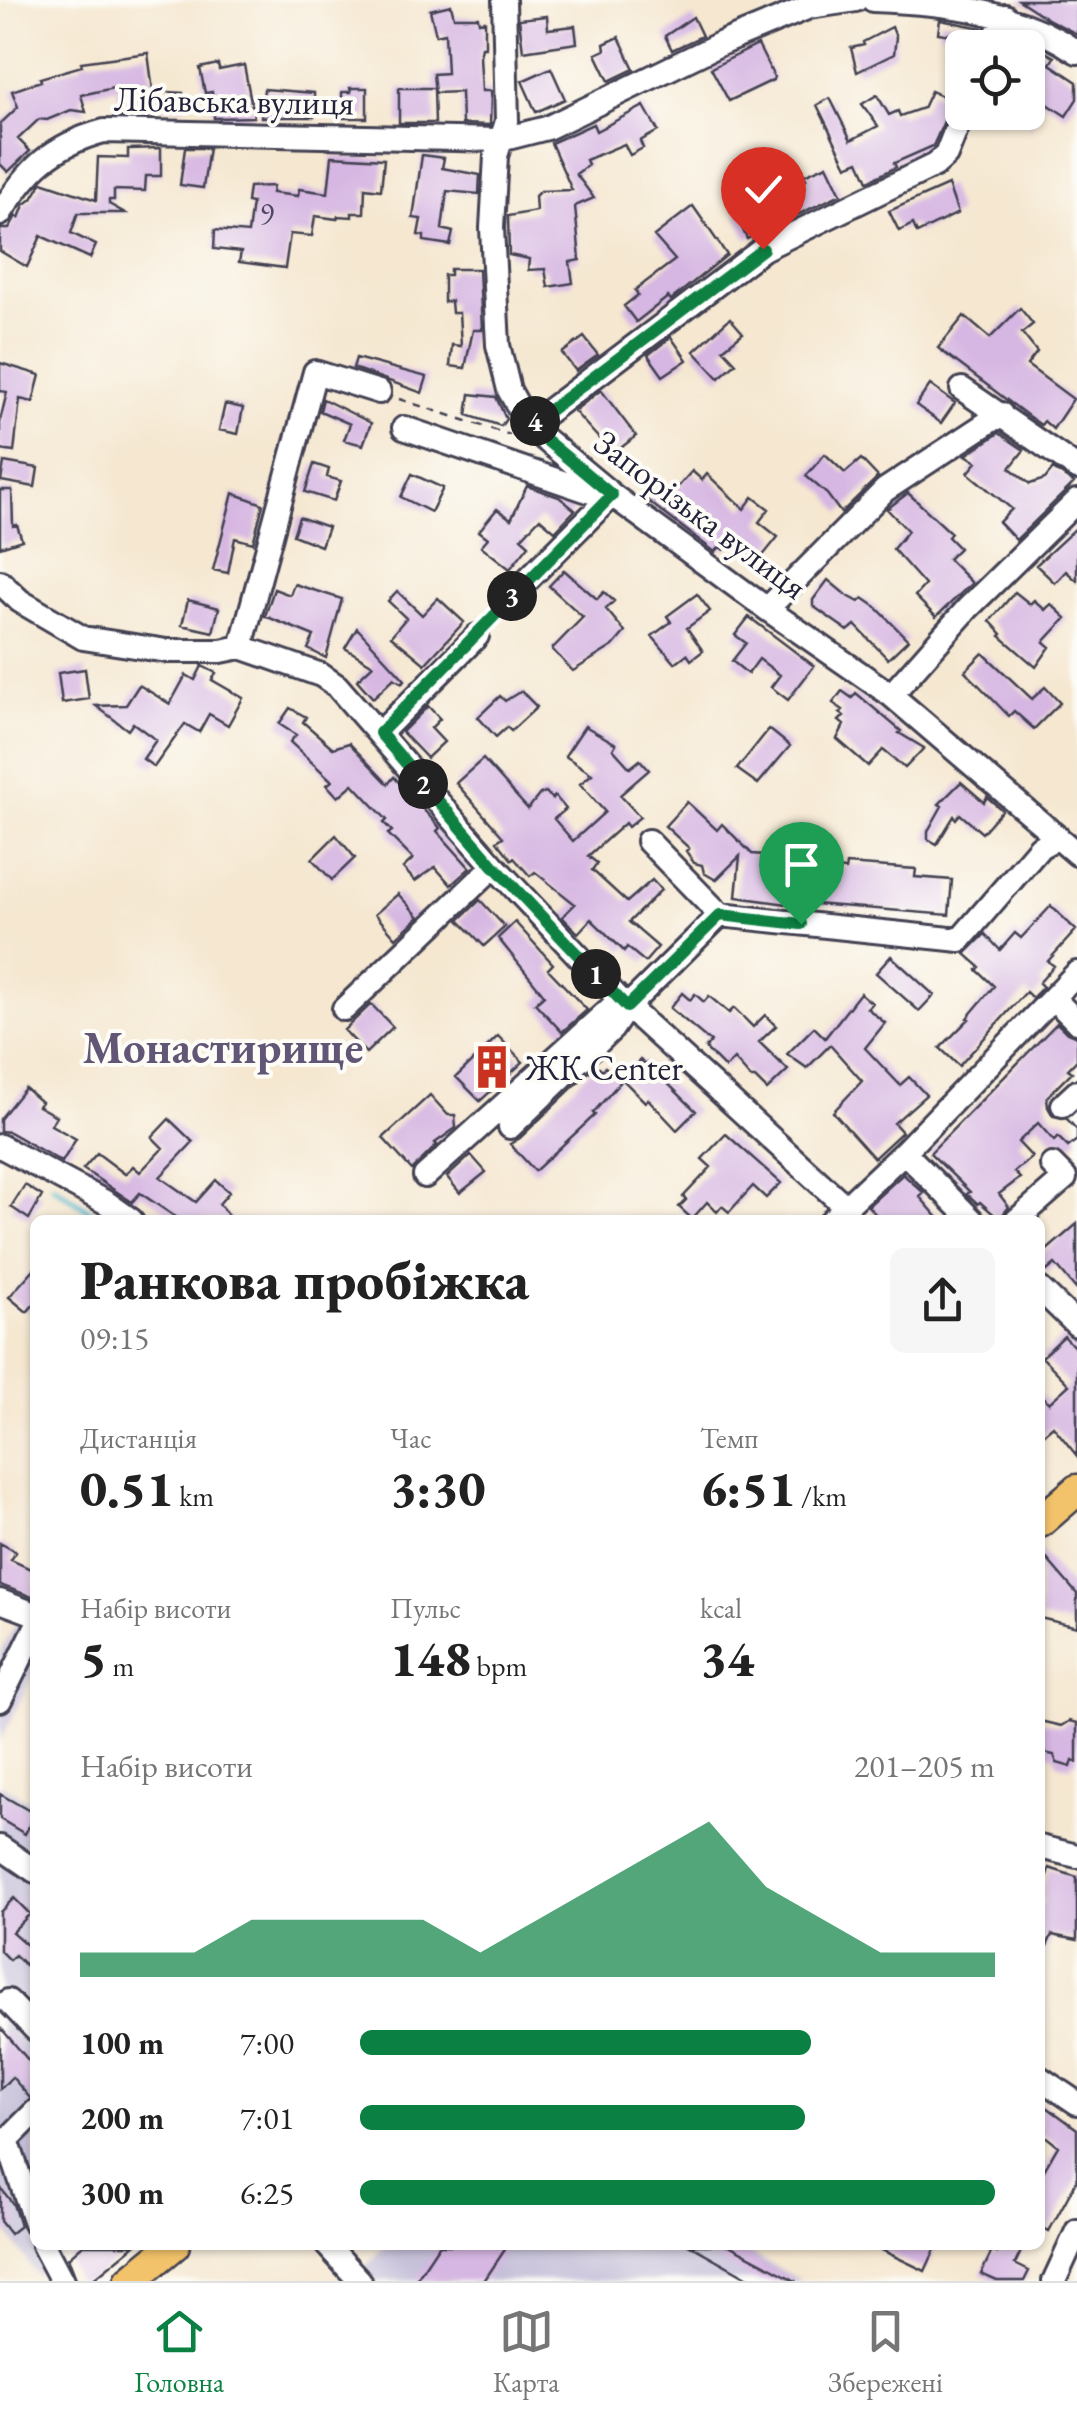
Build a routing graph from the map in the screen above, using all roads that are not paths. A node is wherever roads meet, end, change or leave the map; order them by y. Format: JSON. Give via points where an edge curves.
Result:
{"nodes":[{"id":1,"x":504,"y":0,"type":"edge"},
{"id":2,"x":856,"y":0,"type":"edge"},
{"id":3,"x":873,"y":0,"type":"edge"},
{"id":4,"x":1005,"y":16,"type":"junction"},
{"id":5,"x":998,"y":30,"type":"edge"},
{"id":6,"x":1077,"y":52,"type":"edge"},
{"id":7,"x":956,"y":130,"type":"edge"},
{"id":8,"x":500,"y":140,"type":"junction"},
{"id":9,"x":0,"y":214,"type":"edge"},
{"id":10,"x":962,"y":389,"type":"dead end"},
{"id":11,"x":379,"y":392,"type":"road end"},
{"id":12,"x":1001,"y":414,"type":"junction"},
{"id":13,"x":529,"y":426,"type":"junction"},
{"id":14,"x":404,"y":428,"type":"dead end"},
{"id":15,"x":1077,"y":468,"type":"edge"},
{"id":16,"x":612,"y":495,"type":"junction"},
{"id":17,"x":1077,"y":501,"type":"edge"},
{"id":18,"x":528,"y":579,"type":"road end"},
{"id":19,"x":0,"y":582,"type":"edge"},
{"id":20,"x":766,"y":609,"type":"junction"},
{"id":21,"x":477,"y":636,"type":"road end"},
{"id":22,"x":241,"y":647,"type":"junction"},
{"id":23,"x":892,"y":695,"type":"junction"},
{"id":24,"x":380,"y":733,"type":"junction"},
{"id":25,"x":1058,"y":837,"type":"junction"},
{"id":26,"x":648,"y":842,"type":"dead end"},
{"id":27,"x":1077,"y":854,"type":"edge"},
{"id":28,"x":494,"y":866,"type":"junction"},
{"id":29,"x":720,"y":915,"type":"junction"},
{"id":30,"x":1077,"y":973,"type":"edge"},
{"id":31,"x":1054,"y":999,"type":"junction"},
{"id":32,"x":624,"y":1003,"type":"junction"},
{"id":33,"x":344,"y":1009,"type":"dead end"},
{"id":34,"x":1077,"y":1022,"type":"edge"},
{"id":35,"x":510,"y":1126,"type":"dead end"},
{"id":36,"x":0,"y":1146,"type":"edge"},
{"id":37,"x":904,"y":1152,"type":"junction"},
{"id":38,"x":1052,"y":1164,"type":"dead end"},
{"id":39,"x":424,"y":1176,"type":"dead end"},
{"id":40,"x":839,"y":1214,"type":"edge"},
{"id":41,"x":124,"y":1215,"type":"edge"},
{"id":42,"x":967,"y":1215,"type":"edge"},
{"id":43,"x":1024,"y":1215,"type":"edge"},
{"id":44,"x":1045,"y":1294,"type":"edge"},
{"id":45,"x":1077,"y":1325,"type":"edge"},
{"id":46,"x":1077,"y":1490,"type":"edge"},
{"id":47,"x":1045,"y":1518,"type":"edge"},
{"id":48,"x":0,"y":1601,"type":"edge"},
{"id":49,"x":30,"y":1612,"type":"edge"},
{"id":50,"x":30,"y":1639,"type":"edge"},
{"id":51,"x":0,"y":1700,"type":"edge"},
{"id":52,"x":0,"y":1847,"type":"edge"},
{"id":53,"x":1045,"y":1848,"type":"edge"},
{"id":54,"x":1077,"y":1856,"type":"edge"},
{"id":55,"x":30,"y":1868,"type":"edge"},
{"id":56,"x":8,"y":2000,"type":"dead end"},
{"id":57,"x":30,"y":2024,"type":"edge"},
{"id":58,"x":1045,"y":2081,"type":"edge"},
{"id":59,"x":1077,"y":2103,"type":"edge"},
{"id":60,"x":30,"y":2117,"type":"edge"},
{"id":61,"x":30,"y":2208,"type":"edge"},
{"id":62,"x":1077,"y":2230,"type":"edge"},
{"id":63,"x":45,"y":2250,"type":"edge"},
{"id":64,"x":168,"y":2250,"type":"edge"},
{"id":65,"x":332,"y":2250,"type":"edge"},
{"id":66,"x":62,"y":2281,"type":"edge"},
{"id":67,"x":130,"y":2281,"type":"edge"},
{"id":68,"x":360,"y":2281,"type":"edge"},
{"id":69,"x":1054,"y":2281,"type":"edge"}],
"edges":[{"from":1,"to":8,"type":"street","name":"Запорізька вулиця","via":[[506,121]]},
{"from":2,"to":8,"type":"street","name":"Лібавська вулиця","via":[[808,7],[547,128]]},
{"from":3,"to":4,"type":"street"},
{"from":4,"to":5,"type":"street"},
{"from":4,"to":6,"type":"street"},
{"from":7,"to":13,"type":"street","via":[[935,164],[763,249]]},
{"from":8,"to":9,"type":"street","name":"Лібавська вулиця","via":[[104,131],[48,155]]},
{"from":8,"to":13,"type":"street","name":"Запорізька вулиця","via":[[492,228],[498,346],[509,390]]},
{"from":10,"to":12,"type":"street"},
{"from":11,"to":22,"type":"street","via":[[315,372]]},
{"from":12,"to":15,"type":"street"},
{"from":12,"to":20,"type":"street","via":[[886,490]]},
{"from":13,"to":16,"type":"street","name":"Запорізька вулиця"},
{"from":14,"to":16,"type":"street"},
{"from":16,"to":18,"type":"street"},
{"from":16,"to":20,"type":"street","name":"Запорізька вулиця"},
{"from":17,"to":23,"type":"street","via":[[968,608]]},
{"from":19,"to":22,"type":"street","via":[[83,638],[167,651]]},
{"from":20,"to":23,"type":"street","name":"Запорізька вулиця"},
{"from":21,"to":24,"type":"street"},
{"from":22,"to":24,"type":"street","via":[[322,675]]},
{"from":23,"to":25,"type":"street","name":"Запорізька вулиця"},
{"from":24,"to":28,"type":"street"},
{"from":25,"to":27,"type":"street","name":"Запорізька вулиця"},
{"from":25,"to":29,"type":"street","via":[[1040,847],[960,940]]},
{"from":26,"to":29,"type":"street"},
{"from":28,"to":32,"type":"street"},
{"from":28,"to":33,"type":"street"},
{"from":29,"to":32,"type":"street"},
{"from":30,"to":31,"type":"street"},
{"from":31,"to":34,"type":"street"},
{"from":31,"to":37,"type":"street"},
{"from":32,"to":35,"type":"street","via":[[612,1029]]},
{"from":32,"to":39,"type":"street"},
{"from":32,"to":40,"type":"street"},
{"from":36,"to":41,"type":"street"},
{"from":37,"to":40,"type":"street"},
{"from":37,"to":42,"type":"street"},
{"from":38,"to":43,"type":"street","via":[[1065,1178]]},
{"from":44,"to":45,"type":"street"},
{"from":46,"to":47,"type":"main road"},
{"from":48,"to":49,"type":"street"},
{"from":50,"to":51,"type":"street"},
{"from":52,"to":55,"type":"street"},
{"from":53,"to":54,"type":"street"},
{"from":56,"to":57,"type":"street"},
{"from":58,"to":59,"type":"street"},
{"from":60,"to":61,"type":"street","via":[[7,2140]]},
{"from":62,"to":69,"type":"street"},
{"from":63,"to":66,"type":"street"},
{"from":64,"to":67,"type":"main road"},
{"from":65,"to":68,"type":"street"}]}
